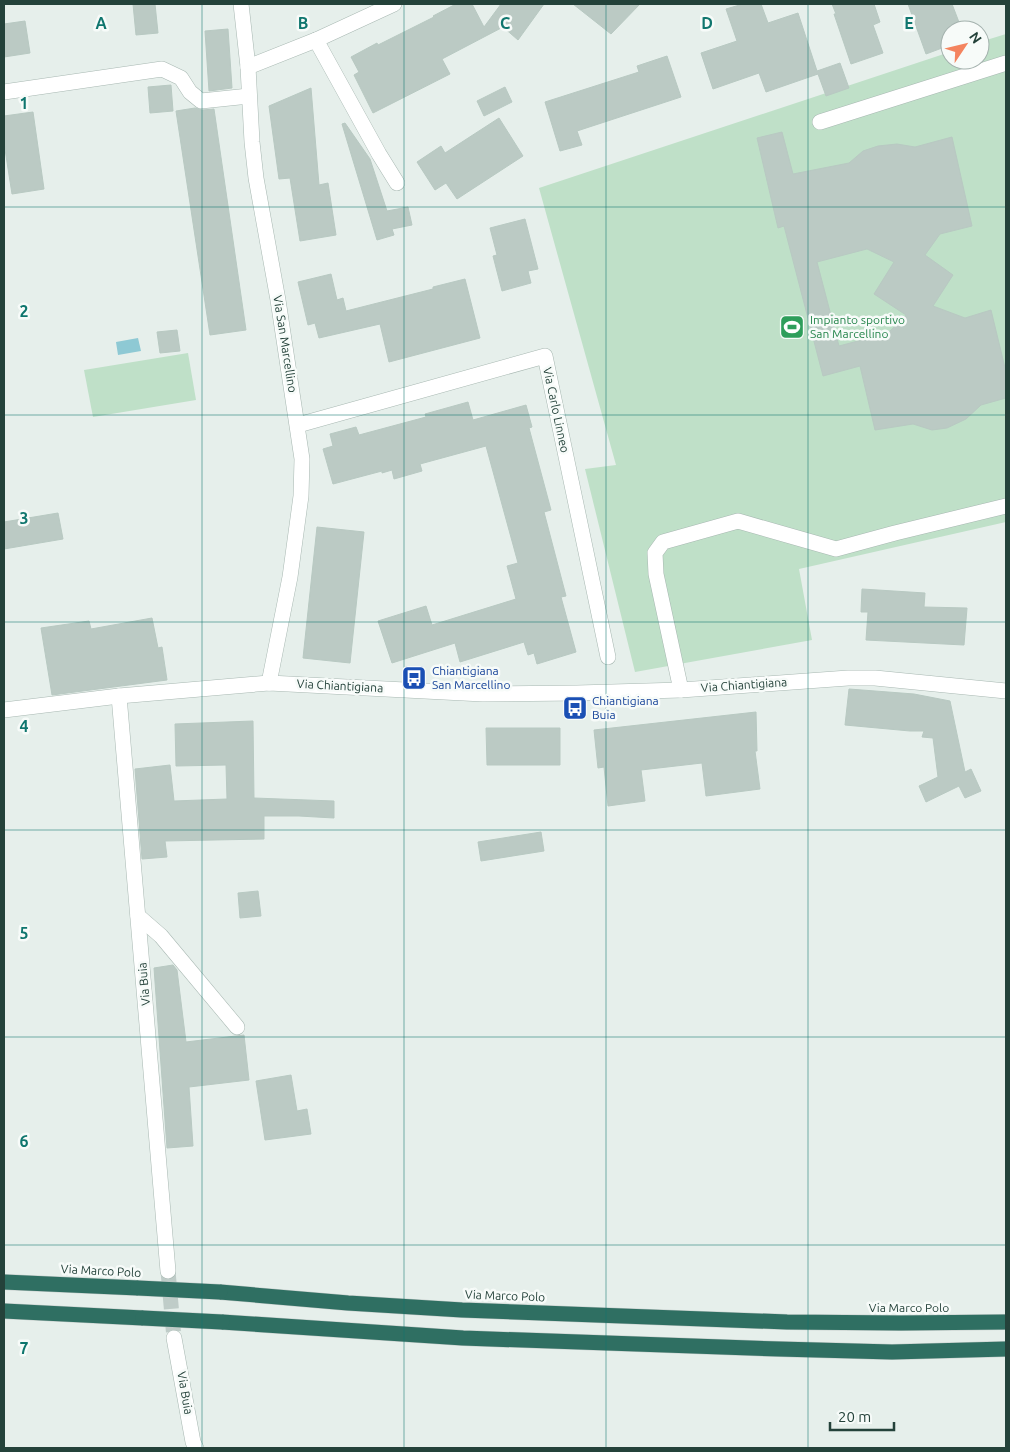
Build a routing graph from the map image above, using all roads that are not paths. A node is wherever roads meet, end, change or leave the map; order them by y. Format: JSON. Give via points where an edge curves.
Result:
{"nodes":[{"id":1,"x":241,"y":4,"type":"edge"},
{"id":2,"x":394,"y":4,"type":"edge"},
{"id":3,"x":316,"y":40,"type":"junction"},
{"id":4,"x":1006,"y":63,"type":"edge"},
{"id":5,"x":248,"y":66,"type":"junction"},
{"id":6,"x":4,"y":92,"type":"edge"},
{"id":7,"x":249,"y":96,"type":"junction"},
{"id":8,"x":820,"y":122,"type":"dead end"},
{"id":9,"x":397,"y":183,"type":"dead end"},
{"id":10,"x":298,"y":424,"type":"junction"},
{"id":11,"x":1006,"y":506,"type":"edge"},
{"id":12,"x":608,"y":657,"type":"dead end"},
{"id":13,"x":269,"y":683,"type":"junction"},
{"id":14,"x":681,"y":690,"type":"junction"},
{"id":15,"x":1006,"y":691,"type":"edge"},
{"id":16,"x":119,"y":696,"type":"junction"},
{"id":17,"x":4,"y":710,"type":"edge"},
{"id":18,"x":138,"y":916,"type":"junction"},
{"id":19,"x":237,"y":1027,"type":"dead end"},
{"id":20,"x":168,"y":1271,"type":"tunnel mouth"},
{"id":21,"x":4,"y":1282,"type":"edge"},
{"id":22,"x":4,"y":1311,"type":"edge"},
{"id":23,"x":1006,"y":1322,"type":"edge"},
{"id":24,"x":174,"y":1338,"type":"tunnel mouth"},
{"id":25,"x":1006,"y":1349,"type":"edge"},
{"id":26,"x":196,"y":1448,"type":"edge"}],
"edges":[{"from":1,"to":5,"type":"street","name":"Via San Marcellino"},
{"from":2,"to":3,"type":"street"},
{"from":3,"to":5,"type":"street"},
{"from":3,"to":9,"type":"street"},
{"from":4,"to":8,"type":"street"},
{"from":5,"to":7,"type":"street","name":"Via San Marcellino"},
{"from":6,"to":7,"type":"street","via":[[162,69],[181,78],[201,101]]},
{"from":7,"to":10,"type":"street","name":"Via San Marcellino","via":[[256,178]]},
{"from":10,"to":12,"type":"street","name":"Via Carlo Linneo","via":[[545,356]]},
{"from":10,"to":13,"type":"street","name":"Via San Marcellino","via":[[302,459],[301,496],[290,577]]},
{"from":11,"to":14,"type":"street","via":[[836,549],[738,521],[663,542],[654,554],[656,574]]},
{"from":13,"to":14,"type":"street","name":"Via Chiantigiana","via":[[483,694]]},
{"from":13,"to":16,"type":"street","name":"Via Chiantigiana"},
{"from":14,"to":15,"type":"street","name":"Via Chiantigiana","via":[[875,678]]},
{"from":16,"to":17,"type":"street","name":"Via Chiantigiana"},
{"from":16,"to":18,"type":"street","name":"Via Buia"},
{"from":18,"to":19,"type":"street","via":[[161,936]]},
{"from":18,"to":20,"type":"street","name":"Via Buia"},
{"from":21,"to":23,"type":"highway","name":"Via Marco Polo","bridge":true,"via":[[220,1292],[348,1304],[472,1310],[787,1322]]},
{"from":22,"to":25,"type":"highway","bridge":true,"via":[[464,1338],[892,1352]]},
{"from":24,"to":26,"type":"street","name":"Via Buia"}]}
